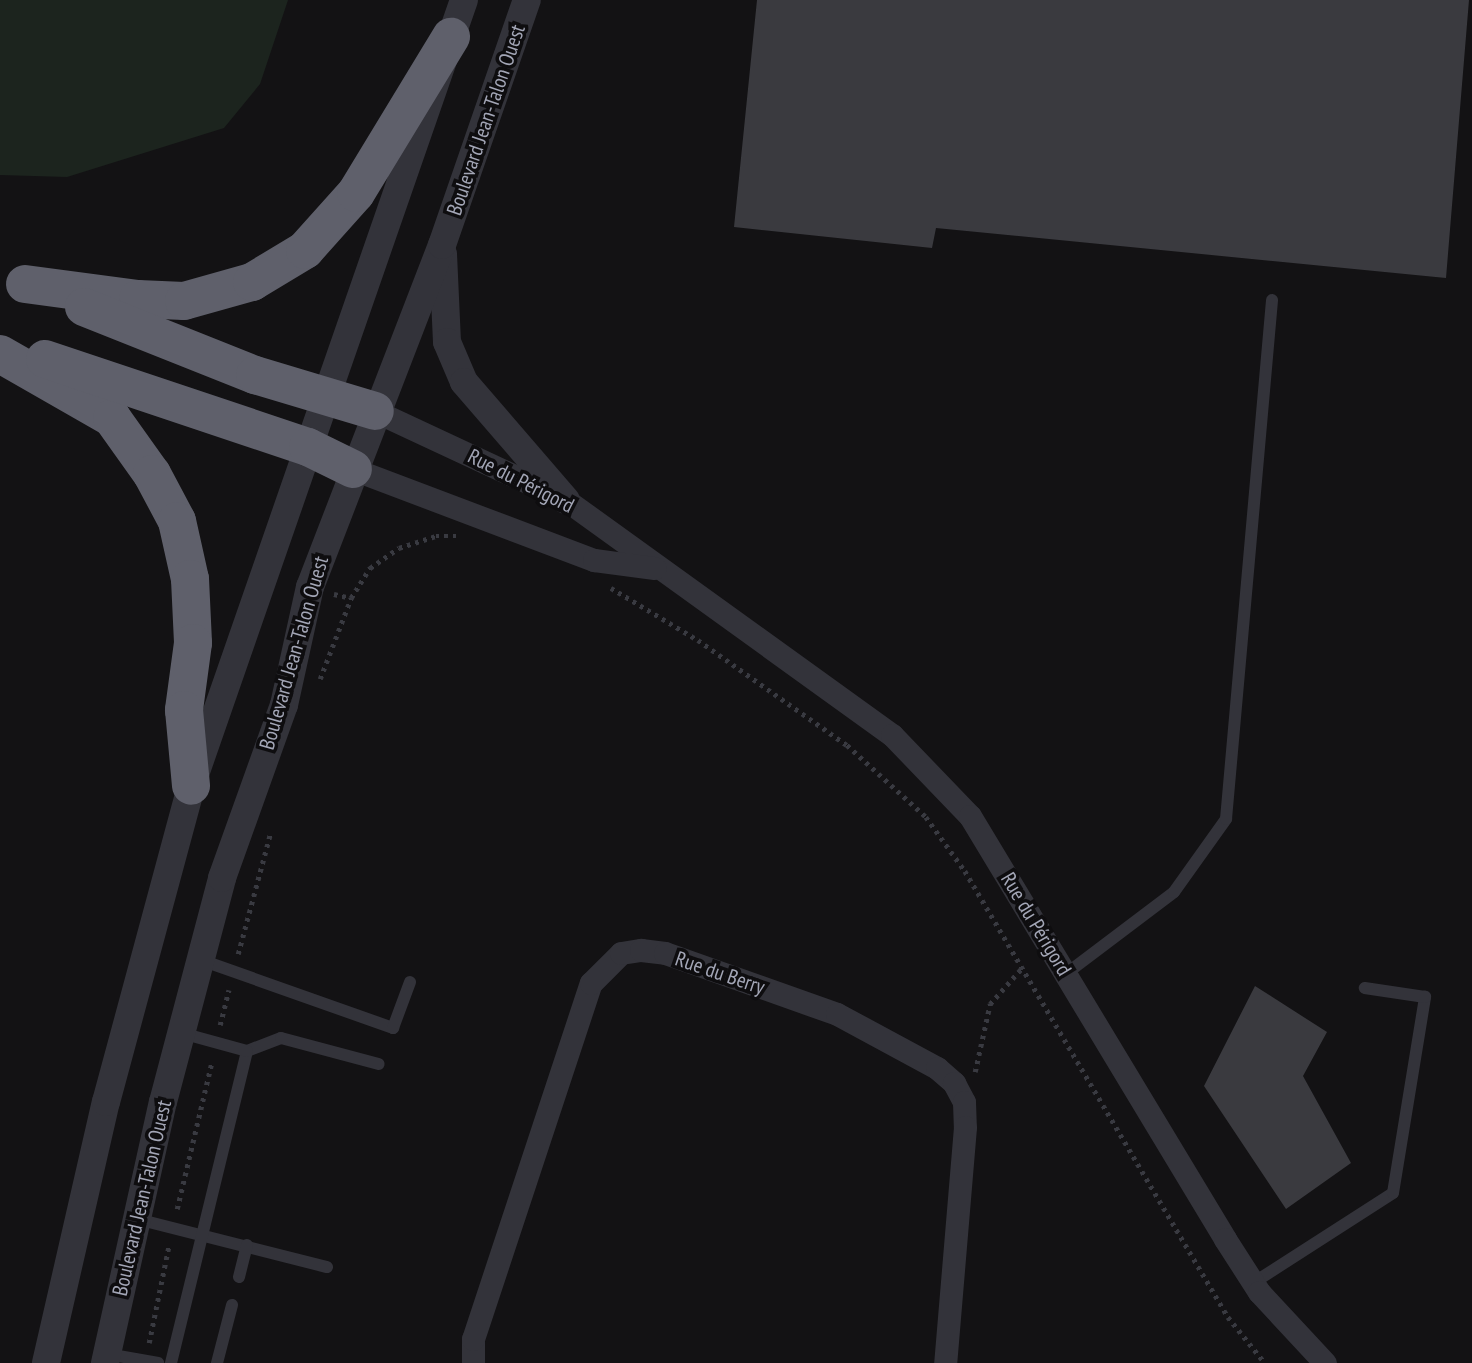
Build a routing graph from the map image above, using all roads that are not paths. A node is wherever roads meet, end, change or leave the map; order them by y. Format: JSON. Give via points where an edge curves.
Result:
{"nodes":[{"id":1,"x":464,"y":0,"type":"edge"},
{"id":2,"x":527,"y":0,"type":"edge"},
{"id":3,"x":451,"y":37,"type":"junction"},
{"id":4,"x":442,"y":245,"type":"junction"},
{"id":5,"x":12,"y":280,"type":"edge"},
{"id":6,"x":1272,"y":300,"type":"dead end"},
{"id":7,"x":0,"y":345,"type":"edge"},
{"id":8,"x":0,"y":354,"type":"edge"},
{"id":9,"x":326,"y":397,"type":"junction"},
{"id":10,"x":375,"y":411,"type":"junction"},
{"id":11,"x":308,"y":447,"type":"junction"},
{"id":12,"x":353,"y":469,"type":"junction"},
{"id":13,"x":566,"y":500,"type":"junction"},
{"id":14,"x":657,"y":569,"type":"junction"},
{"id":15,"x":191,"y":786,"type":"junction"},
{"id":16,"x":201,"y":960,"type":"junction"},
{"id":17,"x":1067,"y":973,"type":"junction"},
{"id":18,"x":410,"y":982,"type":"dead end"},
{"id":19,"x":1365,"y":988,"type":"dead end"},
{"id":20,"x":181,"y":1033,"type":"junction"},
{"id":21,"x":247,"y":1051,"type":"junction"},
{"id":22,"x":379,"y":1064,"type":"dead end"},
{"id":23,"x":137,"y":1219,"type":"junction"},
{"id":24,"x":203,"y":1233,"type":"junction"},
{"id":25,"x":247,"y":1245,"type":"junction"},
{"id":26,"x":327,"y":1267,"type":"dead end"},
{"id":27,"x":239,"y":1277,"type":"dead end"},
{"id":28,"x":1253,"y":1283,"type":"junction"},
{"id":29,"x":232,"y":1305,"type":"dead end"},
{"id":30,"x":106,"y":1359,"type":"edge"},
{"id":31,"x":46,"y":1363,"type":"edge"},
{"id":32,"x":158,"y":1363,"type":"edge"},
{"id":33,"x":171,"y":1363,"type":"edge"},
{"id":34,"x":217,"y":1363,"type":"edge"},
{"id":35,"x":473,"y":1363,"type":"edge"},
{"id":36,"x":945,"y":1363,"type":"edge"},
{"id":37,"x":1325,"y":1363,"type":"edge"}],
"edges":[{"from":1,"to":3,"type":"street"},
{"from":2,"to":4,"type":"street","name":"Boulevard Jean-Talon Ouest"},
{"from":3,"to":5,"type":"highway","via":[[356,193],[305,250],[252,282],[184,301],[138,299]]},
{"from":3,"to":9,"type":"street"},
{"from":4,"to":10,"type":"street","name":"Boulevard Jean-Talon Ouest"},
{"from":4,"to":13,"type":"street","via":[[447,342],[464,382]]},
{"from":5,"to":9,"type":"highway","via":[[255,375]]},
{"from":6,"to":17,"type":"lane","via":[[1226,819],[1174,892]]},
{"from":7,"to":11,"type":"highway"},
{"from":8,"to":15,"type":"highway","via":[[112,418],[152,474],[177,521],[191,579],[193,643],[184,710]]},
{"from":9,"to":10,"type":"highway"},
{"from":9,"to":11,"type":"street"},
{"from":10,"to":12,"type":"street","name":"Boulevard Jean-Talon Ouest"},
{"from":10,"to":13,"type":"street","name":"Rue du Périgord"},
{"from":11,"to":12,"type":"highway"},
{"from":11,"to":15,"type":"street"},
{"from":12,"to":14,"type":"street","name":"Rue du Périgord","via":[[594,560]]},
{"from":12,"to":16,"type":"street","name":"Boulevard Jean-Talon Ouest","via":[[310,587],[284,705],[222,878]]},
{"from":13,"to":14,"type":"street","name":"Rue du Périgord"},
{"from":14,"to":17,"type":"street","name":"Rue du Périgord","via":[[777,648],[892,734],[970,816]]},
{"from":15,"to":31,"type":"street","via":[[106,1102]]},
{"from":16,"to":18,"type":"lane","via":[[393,1028]]},
{"from":16,"to":20,"type":"street","name":"Boulevard Jean-Talon Ouest"},
{"from":17,"to":28,"type":"street","name":"Rue du Périgord"},
{"from":19,"to":28,"type":"lane","via":[[1425,997],[1393,1192]]},
{"from":20,"to":21,"type":"lane"},
{"from":20,"to":23,"type":"street","name":"Boulevard Jean-Talon Ouest"},
{"from":21,"to":22,"type":"lane","via":[[281,1038]]},
{"from":21,"to":24,"type":"lane"},
{"from":23,"to":24,"type":"lane"},
{"from":23,"to":30,"type":"street","name":"Boulevard Jean-Talon Ouest"},
{"from":24,"to":25,"type":"lane"},
{"from":24,"to":33,"type":"lane"},
{"from":25,"to":26,"type":"lane"},
{"from":25,"to":27,"type":"lane"},
{"from":28,"to":37,"type":"street","name":"Rue du Périgord"},
{"from":29,"to":34,"type":"lane"},
{"from":30,"to":32,"type":"lane"},
{"from":35,"to":36,"type":"street","name":"Rue du Berry","via":[[473,1339],[591,983],[621,953],[665,953],[837,1014],[937,1068],[954,1083],[964,1102]]}]}
